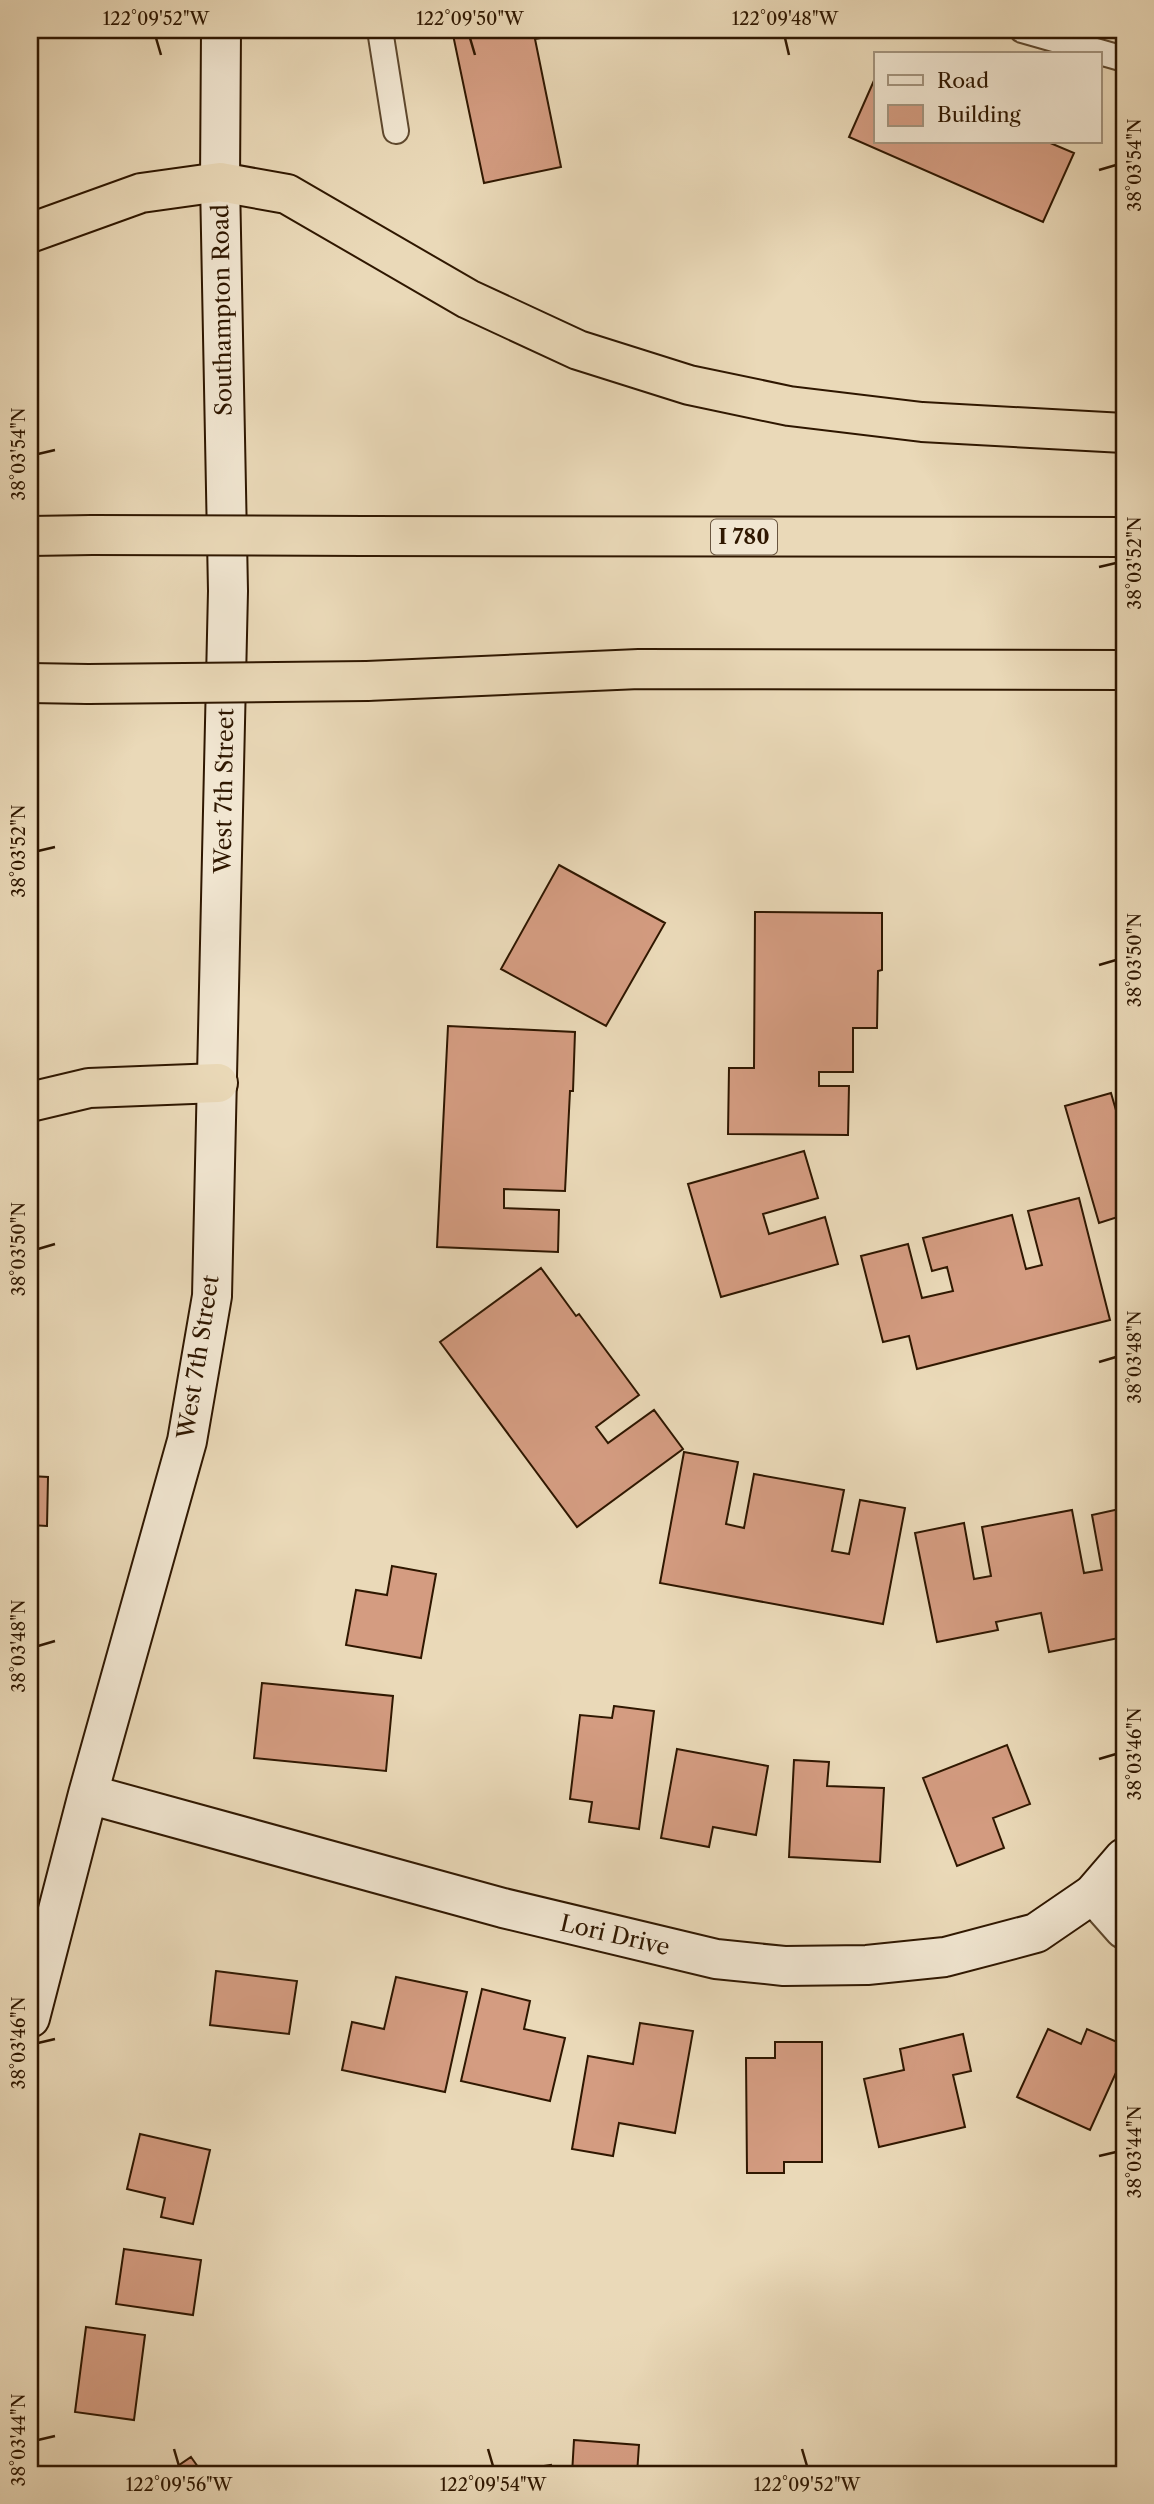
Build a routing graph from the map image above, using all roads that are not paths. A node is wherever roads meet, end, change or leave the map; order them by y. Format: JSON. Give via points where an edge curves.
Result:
{"nodes":[{"id":1,"x":221,"y":30,"type":"edge"},
{"id":2,"x":380,"y":30,"type":"edge"},
{"id":3,"x":1022,"y":30,"type":"edge"},
{"id":4,"x":1099,"y":52,"type":"edge"},
{"id":5,"x":1102,"y":53,"type":"edge"},
{"id":6,"x":1124,"y":59,"type":"edge"},
{"id":7,"x":396,"y":131,"type":"dead end"},
{"id":8,"x":220,"y":182,"type":"junction"},
{"id":9,"x":30,"y":233,"type":"edge"},
{"id":10,"x":1124,"y":433,"type":"edge"},
{"id":11,"x":30,"y":536,"type":"edge"},
{"id":12,"x":1124,"y":537,"type":"edge"},
{"id":13,"x":228,"y":591,"type":"joint"},
{"id":14,"x":1124,"y":670,"type":"edge"},
{"id":15,"x":30,"y":683,"type":"edge"},
{"id":16,"x":218,"y":1083,"type":"junction"},
{"id":17,"x":30,"y":1102,"type":"edge"},
{"id":18,"x":88,"y":1794,"type":"junction"},
{"id":19,"x":1124,"y":1858,"type":"edge"},
{"id":20,"x":1093,"y":1894,"type":"junction"},
{"id":21,"x":1124,"y":1929,"type":"edge"},
{"id":22,"x":30,"y":2018,"type":"edge"}],
"edges":[{"from":1,"to":8,"type":"street","name":"Southampton Road"},
{"from":2,"to":7,"type":"lane"},
{"from":3,"to":4,"type":"lane"},
{"from":5,"to":6,"type":"lane"},
{"from":8,"to":9,"type":"highway","via":[[141,194]]},
{"from":8,"to":10,"type":"highway","via":[[287,194],[468,299],[578,350],[690,386],[789,406],[922,422]]},
{"from":8,"to":13,"type":"street","name":"Southampton Road"},
{"from":11,"to":12,"type":"highway","number":"I 780","bridge":true},
{"from":13,"to":16,"type":"street","name":"West 7th Street"},
{"from":14,"to":15,"type":"highway","bridge":true,"via":[[639,669],[367,681]]},
{"from":16,"to":17,"type":"highway","via":[[89,1087]]},
{"from":16,"to":18,"type":"street","name":"West 7th Street","via":[[212,1296],[187,1441]]},
{"from":18,"to":20,"type":"street","name":"Lori Drive","via":[[503,1908],[716,1959],[785,1966],[867,1965],[946,1957],[1036,1933]]},
{"from":18,"to":22,"type":"street","name":"West 7th Street"},
{"from":19,"to":20,"type":"street","name":"Lori Drive"},
{"from":20,"to":21,"type":"street"}]}
